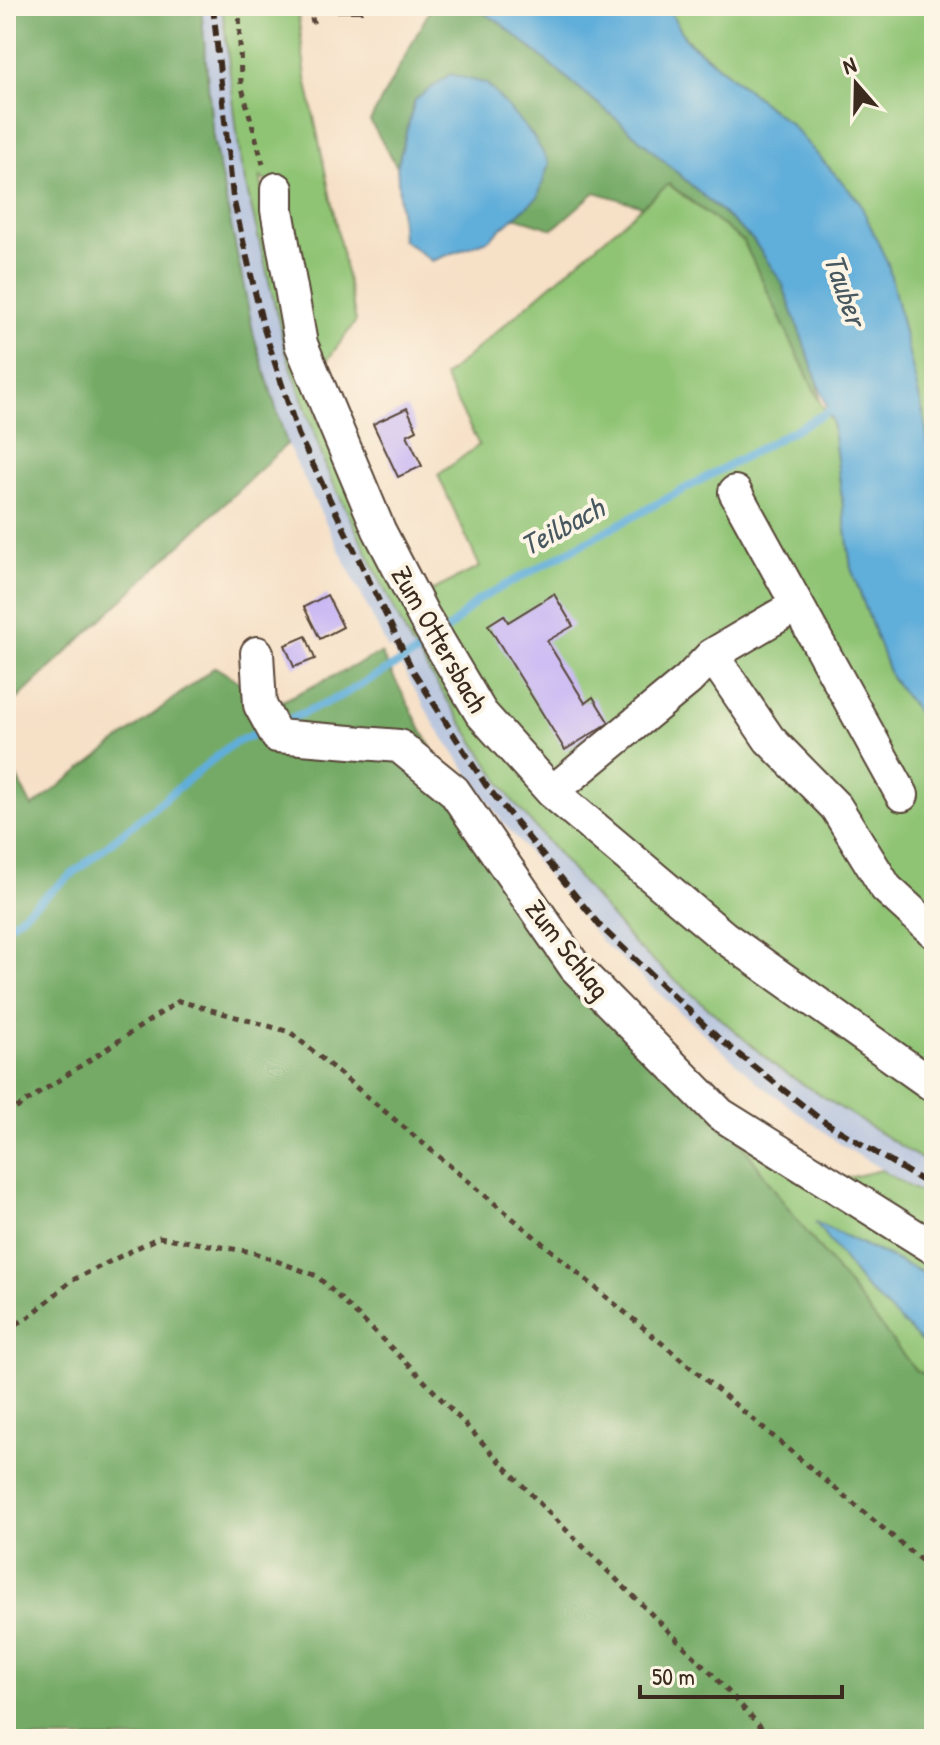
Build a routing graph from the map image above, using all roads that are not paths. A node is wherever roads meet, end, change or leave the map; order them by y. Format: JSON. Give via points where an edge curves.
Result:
{"nodes":[{"id":1,"x":277,"y":189,"type":"road end"},
{"id":2,"x":735,"y":492,"type":"dead end"},
{"id":3,"x":797,"y":605,"type":"junction"},
{"id":4,"x":257,"y":653,"type":"dead end"},
{"id":5,"x":712,"y":655,"type":"junction"},
{"id":6,"x":552,"y":792,"type":"junction"},
{"id":7,"x":902,"y":795,"type":"dead end"},
{"id":8,"x":934,"y":932,"type":"edge"},
{"id":9,"x":934,"y":1086,"type":"edge"},
{"id":10,"x":934,"y":1248,"type":"edge"}],
"edges":[{"from":1,"to":6,"type":"street","name":"Zum Ottersbach","via":[[301,344],[379,530],[481,713]]},
{"from":2,"to":3,"type":"street"},
{"from":3,"to":5,"type":"street"},
{"from":3,"to":7,"type":"street"},
{"from":4,"to":10,"type":"street","name":"Zum Schlag","via":[[260,705],[277,736],[399,746],[454,791],[575,967],[720,1114]]},
{"from":5,"to":6,"type":"street"},
{"from":5,"to":8,"type":"street","via":[[769,739],[836,807],[886,888]]},
{"from":6,"to":9,"type":"street","name":"Zum Ottersbach","via":[[724,937]]}]}
